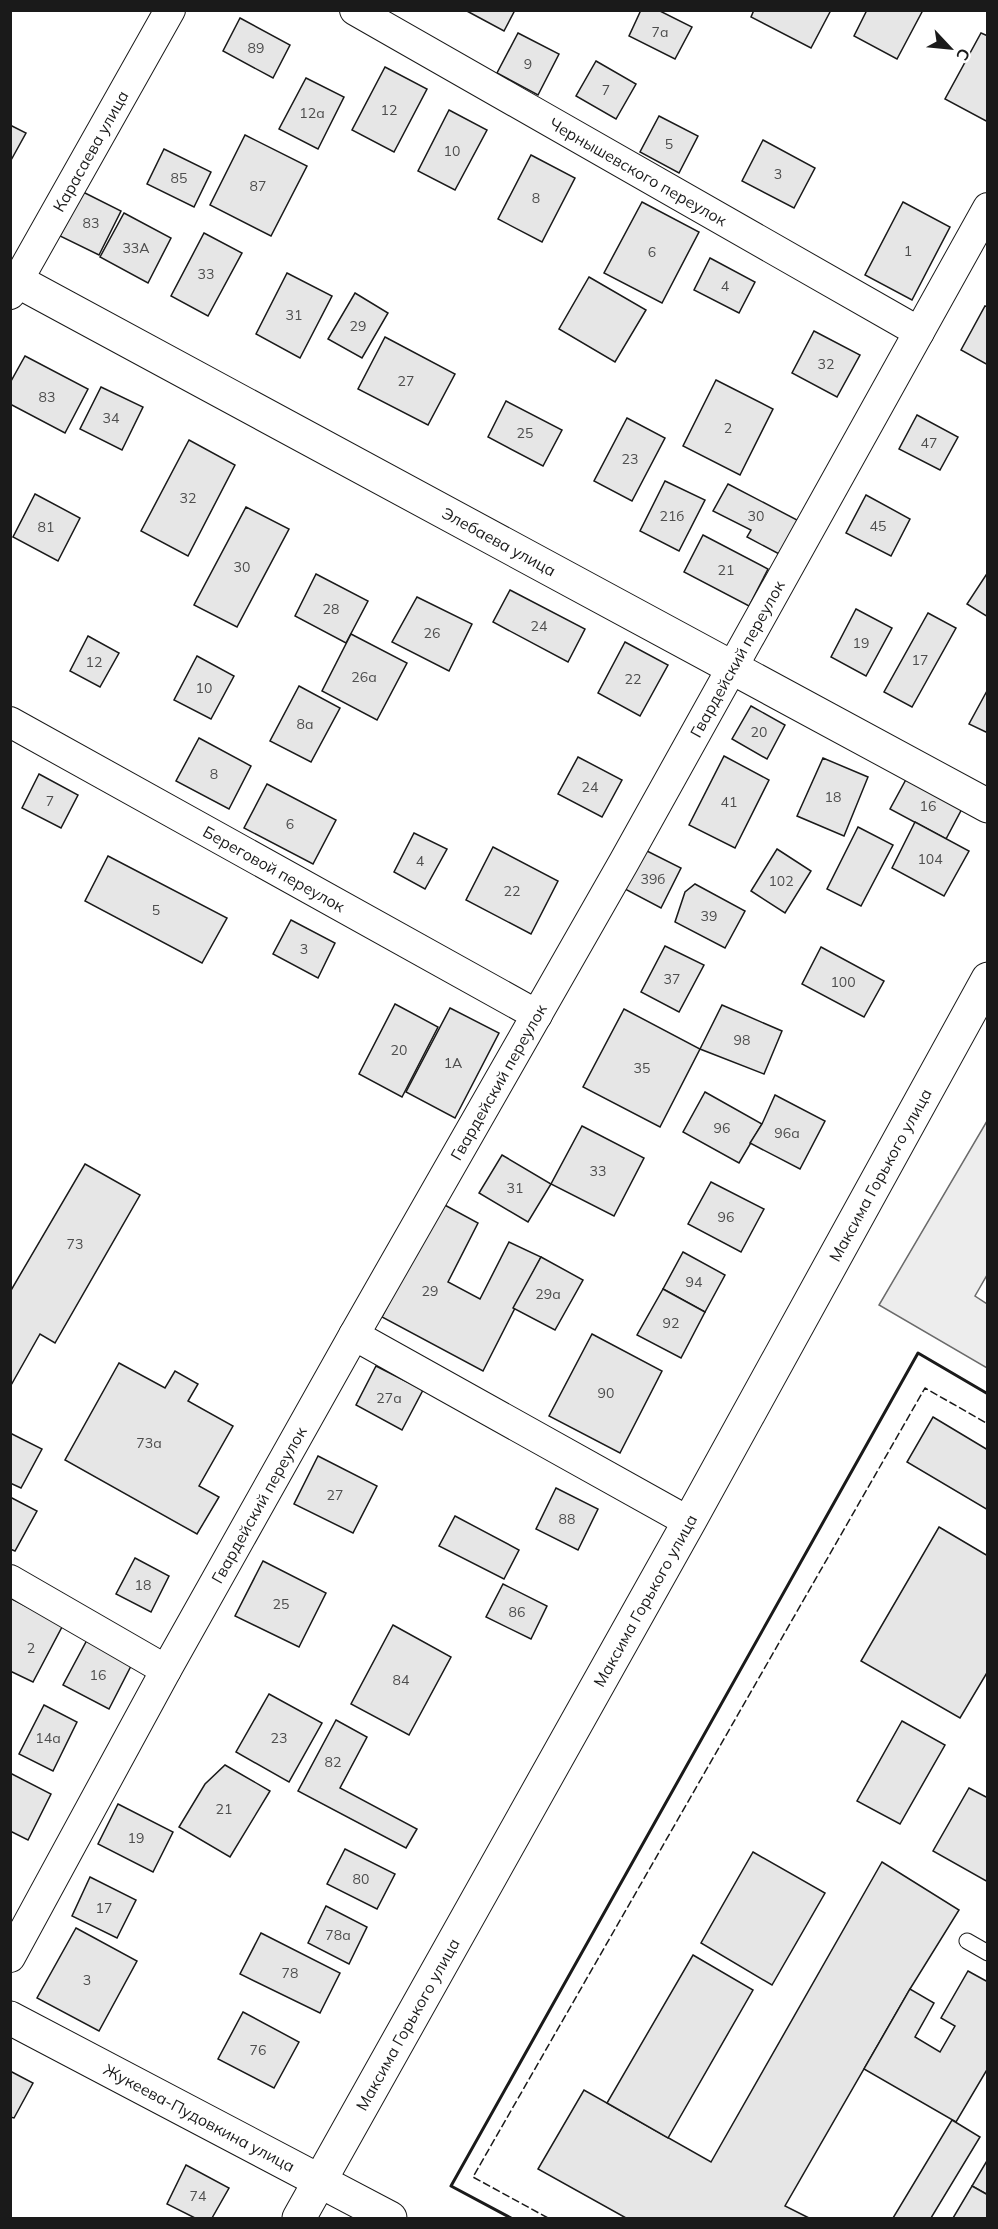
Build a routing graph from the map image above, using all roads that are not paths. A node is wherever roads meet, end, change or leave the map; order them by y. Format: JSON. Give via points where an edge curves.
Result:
{"nodes":[{"id":1,"x":170,"y":10,"type":"edge"},
{"id":2,"x":355,"y":10,"type":"edge"},
{"id":3,"x":987,"y":208,"type":"edge"},
{"id":4,"x":13,"y":284,"type":"edge"},
{"id":5,"x":919,"y":332,"type":"junction"},
{"id":6,"x":732,"y":667,"type":"junction"},
{"id":7,"x":10,"y":722,"type":"edge"},
{"id":8,"x":987,"y":806,"type":"edge"},
{"id":9,"x":987,"y":980,"type":"edge"},
{"id":10,"x":537,"y":1015,"type":"junction"},
{"id":11,"x":354,"y":1335,"type":"junction"},
{"id":12,"x":689,"y":1522,"type":"junction"},
{"id":13,"x":10,"y":1580,"type":"edge"},
{"id":14,"x":166,"y":1670,"type":"junction"},
{"id":15,"x":967,"y":1941,"type":"dead end"},
{"id":16,"x":987,"y":1953,"type":"edge"},
{"id":17,"x":10,"y":1957,"type":"edge"},
{"id":18,"x":10,"y":2018,"type":"edge"},
{"id":19,"x":320,"y":2180,"type":"junction"},
{"id":20,"x":299,"y":2218,"type":"edge"},
{"id":21,"x":390,"y":2218,"type":"edge"}],
"edges":[{"from":1,"to":4,"type":"street","name":"Карасаева улица"},
{"from":2,"to":5,"type":"street","name":"Чернышевского переулок"},
{"from":3,"to":5,"type":"street","name":"Гвардейский переулок"},
{"from":4,"to":6,"type":"main road","name":"Элебаева улица"},
{"from":5,"to":6,"type":"street","name":"Гвардейский переулок"},
{"from":6,"to":8,"type":"main road","name":"Элебаева улица"},
{"from":6,"to":10,"type":"street","name":"Гвардейский переулок"},
{"from":7,"to":10,"type":"street","name":"Береговой переулок"},
{"from":9,"to":12,"type":"main road","name":"Максима Горького улица"},
{"from":10,"to":11,"type":"street","name":"Гвардейский переулок"},
{"from":11,"to":12,"type":"street"},
{"from":11,"to":14,"type":"street","name":"Гвардейский переулок"},
{"from":12,"to":19,"type":"main road","name":"Максима Горького улица"},
{"from":13,"to":14,"type":"street"},
{"from":14,"to":17,"type":"street","name":"Гвардейский переулок"},
{"from":15,"to":16,"type":"lane"},
{"from":18,"to":19,"type":"main road","name":"Жукеева-Пудовкина улица"},
{"from":19,"to":20,"type":"main road","name":"Максима Горького улица"},
{"from":19,"to":21,"type":"main road","name":"Жукеева-Пудовкина улица"}]}
